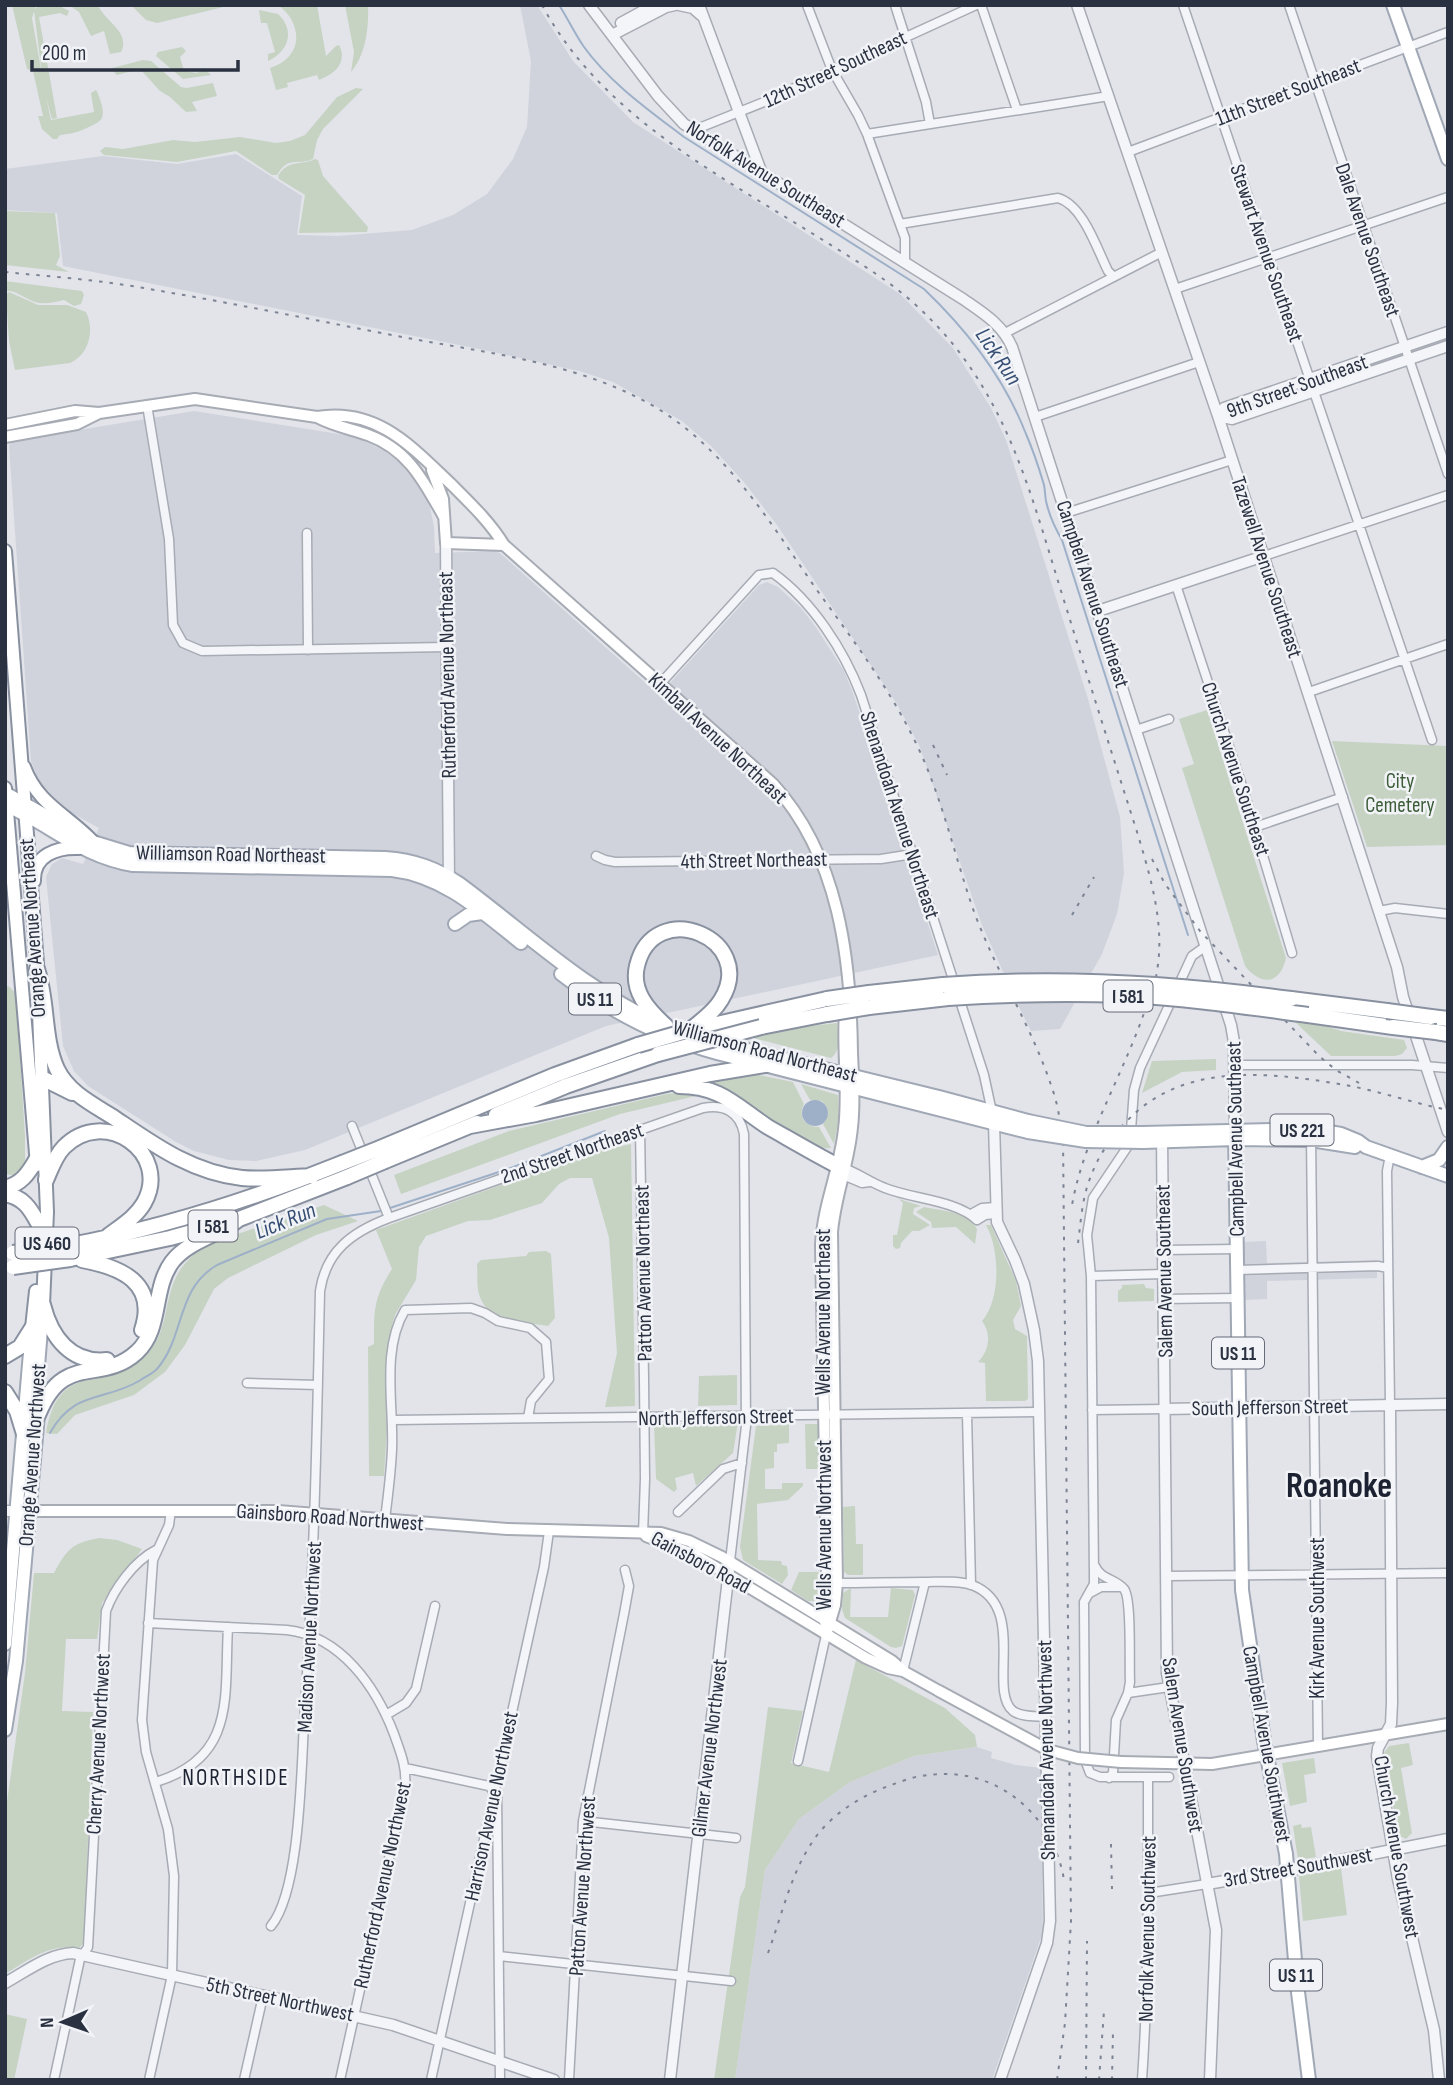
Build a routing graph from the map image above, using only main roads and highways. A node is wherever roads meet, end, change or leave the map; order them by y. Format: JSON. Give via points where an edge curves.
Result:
{"nodes":[{"id":1,"x":1393,"y":5,"type":"edge"},
{"id":2,"x":1448,"y":159,"type":"edge"},
{"id":3,"x":99,"y":413,"type":"junction"},
{"id":4,"x":317,"y":417,"type":"junction"},
{"id":5,"x":5,"y":425,"type":"edge"},
{"id":6,"x":5,"y":437,"type":"edge"},
{"id":7,"x":429,"y":463,"type":"junction"},
{"id":8,"x":444,"y":517,"type":"junction"},
{"id":9,"x":504,"y":545,"type":"junction"},
{"id":10,"x":5,"y":551,"type":"edge"},
{"id":11,"x":19,"y":754,"type":"junction"},
{"id":12,"x":12,"y":801,"type":"edge"},
{"id":13,"x":7,"y":834,"type":"edge"},
{"id":14,"x":93,"y":842,"type":"junction"},
{"id":15,"x":79,"y":848,"type":"junction"},
{"id":16,"x":8,"y":872,"type":"edge"},
{"id":17,"x":449,"y":883,"type":"junction"},
{"id":18,"x":482,"y":913,"type":"junction"},
{"id":19,"x":32,"y":916,"type":"junction"},
{"id":20,"x":455,"y":924,"type":"dead end"},
{"id":21,"x":38,"y":977,"type":"junction"},
{"id":22,"x":946,"y":991,"type":"junction"},
{"id":23,"x":827,"y":1006,"type":"junction"},
{"id":24,"x":1448,"y":1019,"type":"edge"},
{"id":25,"x":666,"y":1026,"type":"junction"},
{"id":26,"x":690,"y":1030,"type":"junction"},
{"id":27,"x":1442,"y":1033,"type":"edge"},
{"id":28,"x":765,"y":1065,"type":"junction"},
{"id":29,"x":42,"y":1078,"type":"junction"},
{"id":30,"x":849,"y":1081,"type":"junction"},
{"id":31,"x":650,"y":1090,"type":"junction"},
{"id":32,"x":83,"y":1098,"type":"junction"},
{"id":33,"x":470,"y":1126,"type":"junction"},
{"id":34,"x":1235,"y":1135,"type":"junction"},
{"id":35,"x":1448,"y":1147,"type":"edge"},
{"id":36,"x":382,"y":1155,"type":"junction"},
{"id":37,"x":37,"y":1160,"type":"junction"},
{"id":38,"x":1422,"y":1167,"type":"junction"},
{"id":39,"x":841,"y":1169,"type":"junction"},
{"id":40,"x":344,"y":1170,"type":"junction"},
{"id":41,"x":1448,"y":1175,"type":"edge"},
{"id":42,"x":312,"y":1176,"type":"junction"},
{"id":43,"x":46,"y":1180,"type":"junction"},
{"id":44,"x":5,"y":1188,"type":"edge"},
{"id":45,"x":5,"y":1194,"type":"edge"},
{"id":46,"x":239,"y":1219,"type":"junction"},
{"id":47,"x":38,"y":1223,"type":"junction"},
{"id":48,"x":104,"y":1238,"type":"junction"},
{"id":49,"x":71,"y":1254,"type":"junction"},
{"id":50,"x":9,"y":1260,"type":"edge"},
{"id":51,"x":43,"y":1305,"type":"junction"},
{"id":52,"x":32,"y":1328,"type":"junction"},
{"id":53,"x":5,"y":1356,"type":"edge"},
{"id":54,"x":5,"y":1392,"type":"edge"},
{"id":55,"x":1238,"y":1408,"type":"joint"},
{"id":56,"x":38,"y":1415,"type":"junction"},
{"id":57,"x":829,"y":1415,"type":"junction"},
{"id":58,"x":24,"y":1434,"type":"junction"},
{"id":59,"x":17,"y":1511,"type":"edge"},
{"id":60,"x":643,"y":1534,"type":"junction"},
{"id":61,"x":828,"y":1621,"type":"junction"},
{"id":62,"x":826,"y":1635,"type":"junction"},
{"id":63,"x":5,"y":1644,"type":"edge"},
{"id":64,"x":903,"y":1671,"type":"junction"},
{"id":65,"x":1448,"y":1724,"type":"edge"},
{"id":66,"x":5,"y":1730,"type":"edge"},
{"id":67,"x":1268,"y":1755,"type":"junction"},
{"id":68,"x":1309,"y":2080,"type":"edge"}],
"edges":[{"from":1,"to":2,"type":"main road"},
{"from":3,"to":4,"type":"main road","name":"Kimball Avenue Northeast","via":[[209,399]]},
{"from":3,"to":5,"type":"main road","name":"Kimball Avenue Northeast","via":[[75,411]]},
{"from":3,"to":6,"type":"main road","name":"Kimball Avenue Northeast","via":[[77,424]]},
{"from":4,"to":7,"type":"main road","name":"Kimball Avenue Northeast","via":[[335,414],[380,426]]},
{"from":4,"to":8,"type":"main road","name":"Kimball Avenue Northeast","via":[[396,449],[419,472]]},
{"from":7,"to":8,"type":"main road","name":"Rutherford Avenue Northeast","via":[[443,499]]},
{"from":7,"to":9,"type":"main road","name":"Kimball Avenue Northeast","via":[[483,516]]},
{"from":8,"to":9,"type":"main road","name":"Rutherford Avenue Northeast","via":[[446,543]]},
{"from":9,"to":30,"type":"main road","name":"Kimball Avenue Northeast","via":[[760,772],[803,824],[841,925],[852,1021]]},
{"from":10,"to":11,"type":"main road","name":"Orange Avenue Northeast"},
{"from":11,"to":12,"type":"main road","name":"Orange Avenue Northeast"},
{"from":11,"to":14,"type":"main road","via":[[40,797]]},
{"from":12,"to":13,"type":"main road","name":"Orange Avenue Northeast","number":"US 460"},
{"from":12,"to":14,"type":"main road","name":"Williamson Road Northeast","number":"US 11"},
{"from":12,"to":15,"type":"main road","name":"Williamson Road Northeast","number":"US 11"},
{"from":12,"to":19,"type":"main road","name":"Orange Avenue Northeast","number":"US 460"},
{"from":12,"to":21,"type":"main road","via":[[31,970]]},
{"from":13,"to":16,"type":"main road","name":"Orange Avenue Northeast","number":"US 460"},
{"from":14,"to":17,"type":"main road","name":"Williamson Road Northeast","number":"US 11","via":[[139,854],[395,859],[424,865]]},
{"from":15,"to":17,"type":"main road","name":"Williamson Road Northeast","number":"US 11","via":[[133,866],[392,870]]},
{"from":15,"to":19,"type":"main road","via":[[51,852],[38,863]]},
{"from":16,"to":37,"type":"main road","name":"Orange Avenue Northeast","number":"US 460"},
{"from":17,"to":18,"type":"main road","name":"Williamson Road Northeast","number":"US 11"},
{"from":17,"to":25,"type":"main road","name":"Williamson Road Northeast","number":"US 11","via":[[587,983]]},
{"from":18,"to":20,"type":"main road","via":[[465,916]]},
{"from":18,"to":28,"type":"main road","name":"Williamson Road Northeast","number":"US 11","via":[[628,1020],[674,1040]]},
{"from":19,"to":21,"type":"main road","name":"Orange Avenue Northeast","number":"US 460"},
{"from":21,"to":29,"type":"main road","name":"Orange Avenue Northeast","number":"US 460"},
{"from":21,"to":32,"type":"highway","via":[[52,1055],[63,1078]]},
{"from":22,"to":23,"type":"highway","number":"I 581","bridge":true},
{"from":22,"to":24,"type":"highway","number":"I 581","bridge":true,"via":[[1023,980],[1094,980],[1196,987]]},
{"from":22,"to":27,"type":"highway","number":"I 581","bridge":true,"via":[[1128,995]]},
{"from":23,"to":26,"type":"highway","number":"I 581"},
{"from":23,"to":33,"type":"highway","number":"I 581","bridge":true,"via":[[658,1055],[566,1086]]},
{"from":25,"to":26,"type":"highway","via":[[643,1002],[636,978],[647,945],[668,931],[682,929],[715,942],[729,972],[720,1002]]},
{"from":25,"to":30,"type":"main road","name":"Williamson Road Northeast","number":"US 11"},
{"from":26,"to":36,"type":"highway","number":"I 581","bridge":true,"via":[[555,1076]]},
{"from":28,"to":30,"type":"main road","name":"Williamson Road Northeast","number":"US 11"},
{"from":28,"to":31,"type":"highway"},
{"from":29,"to":32,"type":"highway"},
{"from":29,"to":43,"type":"main road","name":"Orange Avenue Northeast","number":"US 460"},
{"from":30,"to":34,"type":"main road","name":"Williamson Road Northeast","number":"US 11","bridge":true,"via":[[1028,1126],[1143,1138]]},
{"from":30,"to":39,"type":"main road","name":"Wells Avenue Northeast"},
{"from":31,"to":33,"type":"highway"},
{"from":31,"to":39,"type":"highway","via":[[688,1086],[714,1091]]},
{"from":32,"to":42,"type":"highway","via":[[198,1168],[243,1178]]},
{"from":33,"to":36,"type":"highway","number":"I 581"},
{"from":34,"to":38,"type":"main road","number":"US 221","via":[[1341,1134]]},
{"from":34,"to":55,"type":"main road","name":"Campbell Avenue Southeast","number":"US 11"},
{"from":35,"to":38,"type":"main road","via":[[1439,1160]]},
{"from":36,"to":40,"type":"highway","number":"I 581","bridge":true},
{"from":37,"to":44,"type":"highway","via":[[20,1183]]},
{"from":37,"to":47,"type":"main road","name":"Orange Avenue Northeast","number":"US 460"},
{"from":38,"to":41,"type":"main road","number":"US 221"},
{"from":39,"to":57,"type":"main road","name":"Wells Avenue Northeast","via":[[826,1201],[821,1236]]},
{"from":40,"to":42,"type":"highway","number":"I 581"},
{"from":40,"to":46,"type":"highway","number":"I 581"},
{"from":42,"to":48,"type":"highway","number":"I 581","via":[[205,1213]]},
{"from":43,"to":48,"type":"highway","via":[[61,1150],[79,1136],[105,1131],[134,1144],[148,1165],[148,1195],[135,1214]]},
{"from":43,"to":51,"type":"main road","name":"Orange Avenue Northeast","number":"US 460"},
{"from":45,"to":47,"type":"highway","via":[[25,1203]]},
{"from":46,"to":49,"type":"highway","number":"I 581","via":[[158,1241]]},
{"from":46,"to":56,"type":"highway","via":[[186,1249],[172,1263],[161,1283],[149,1334],[137,1352],[120,1363],[65,1377],[47,1394]]},
{"from":47,"to":52,"type":"main road","name":"Orange Avenue Northeast","number":"US 460"},
{"from":48,"to":49,"type":"highway","number":"I 581"},
{"from":49,"to":50,"type":"highway","number":"I 581","bridge":true},
{"from":49,"to":51,"type":"highway","via":[[113,1266],[134,1280],[144,1301],[141,1333],[121,1354],[108,1359],[74,1355],[50,1327]]},
{"from":51,"to":56,"type":"main road","name":"Orange Avenue Northwest","number":"US 460"},
{"from":52,"to":53,"type":"highway","via":[[20,1347]]},
{"from":52,"to":58,"type":"main road","name":"Orange Avenue Northwest","number":"US 460"},
{"from":54,"to":58,"type":"highway","via":[[18,1412]]},
{"from":55,"to":67,"type":"main road","name":"Campbell Avenue Southwest","number":"US 11","via":[[1241,1576]]},
{"from":56,"to":59,"type":"main road","name":"Orange Avenue Northwest","number":"US 460"},
{"from":57,"to":61,"type":"main road","name":"Wells Avenue Northwest"},
{"from":57,"to":61,"type":"main road","name":"Wells Avenue Northwest","via":[[837,1583]]},
{"from":58,"to":59,"type":"main road","name":"Orange Avenue Northwest","number":"US 460"},
{"from":59,"to":60,"type":"main road","name":"Gainsboro Road Northwest","via":[[316,1513]]},
{"from":59,"to":63,"type":"main road","name":"Orange Avenue Northwest","number":"US 460"},
{"from":59,"to":66,"type":"main road","name":"Orange Avenue Northwest","number":"US 460","via":[[16,1661]]},
{"from":60,"to":61,"type":"main road","name":"Gainsboro Road","via":[[661,1533],[702,1546]]},
{"from":60,"to":62,"type":"main road","name":"Gainsboro Road","via":[[685,1550]]},
{"from":61,"to":62,"type":"main road","name":"Wells Avenue Northwest"},
{"from":61,"to":64,"type":"main road","name":"Gainsboro Road"},
{"from":62,"to":64,"type":"main road","name":"Gainsboro Road","via":[[877,1663]]},
{"from":64,"to":67,"type":"main road","name":"Gainsboro Road","bridge":true,"via":[[1048,1750],[1078,1758],[1212,1764]]},
{"from":65,"to":67,"type":"main road","name":"Gainsboro Road"},
{"from":67,"to":68,"type":"main road","name":"Campbell Avenue Southwest","number":"US 11","via":[[1288,1870]]}]}
